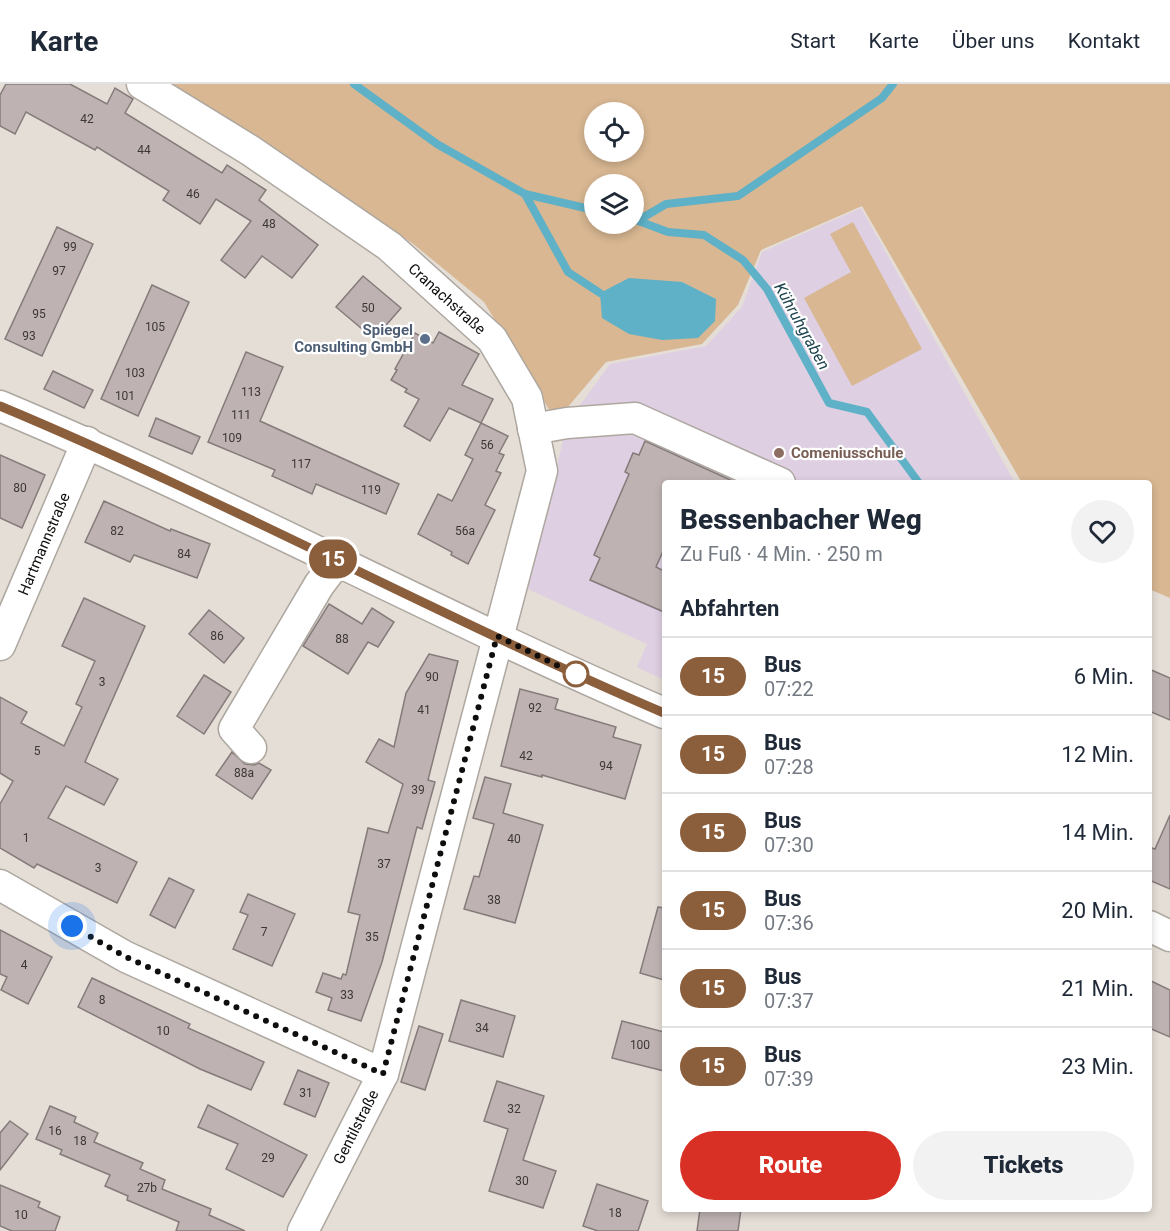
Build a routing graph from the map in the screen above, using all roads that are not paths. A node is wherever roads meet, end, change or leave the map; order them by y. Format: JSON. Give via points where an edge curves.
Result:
{"nodes":[{"id":1,"x":142,"y":84,"type":"edge"},
{"id":2,"x":0,"y":406,"type":"edge"},
{"id":3,"x":533,"y":429,"type":"junction"},
{"id":4,"x":87,"y":442,"type":"junction"},
{"id":5,"x":773,"y":480,"type":"edge"},
{"id":6,"x":337,"y":561,"type":"junction"},
{"id":7,"x":497,"y":636,"type":"junction"},
{"id":8,"x":0,"y":645,"type":"edge"},
{"id":9,"x":662,"y":712,"type":"edge"},
{"id":10,"x":251,"y":748,"type":"dead end"},
{"id":11,"x":0,"y":885,"type":"edge"},
{"id":12,"x":1152,"y":927,"type":"edge"},
{"id":13,"x":1170,"y":936,"type":"edge"},
{"id":14,"x":383,"y":1074,"type":"junction"},
{"id":15,"x":303,"y":1231,"type":"edge"}],
"edges":[{"from":1,"to":3,"type":"street","name":"Cranachstraße","via":[[252,151],[389,246],[492,339],[527,398]]},
{"from":2,"to":4,"type":"street"},
{"from":3,"to":5,"type":"street","via":[[635,418]]},
{"from":3,"to":7,"type":"street","name":"Cranachstraße","via":[[542,471]]},
{"from":4,"to":6,"type":"street"},
{"from":4,"to":8,"type":"street","name":"Hartmannstraße"},
{"from":6,"to":7,"type":"street"},
{"from":6,"to":10,"type":"street","via":[[234,729]]},
{"from":7,"to":9,"type":"street"},
{"from":7,"to":14,"type":"street","name":"Gentilstraße"},
{"from":11,"to":14,"type":"street","via":[[126,957]]},
{"from":12,"to":13,"type":"street"},
{"from":14,"to":15,"type":"street","name":"Gentilstraße"}]}
